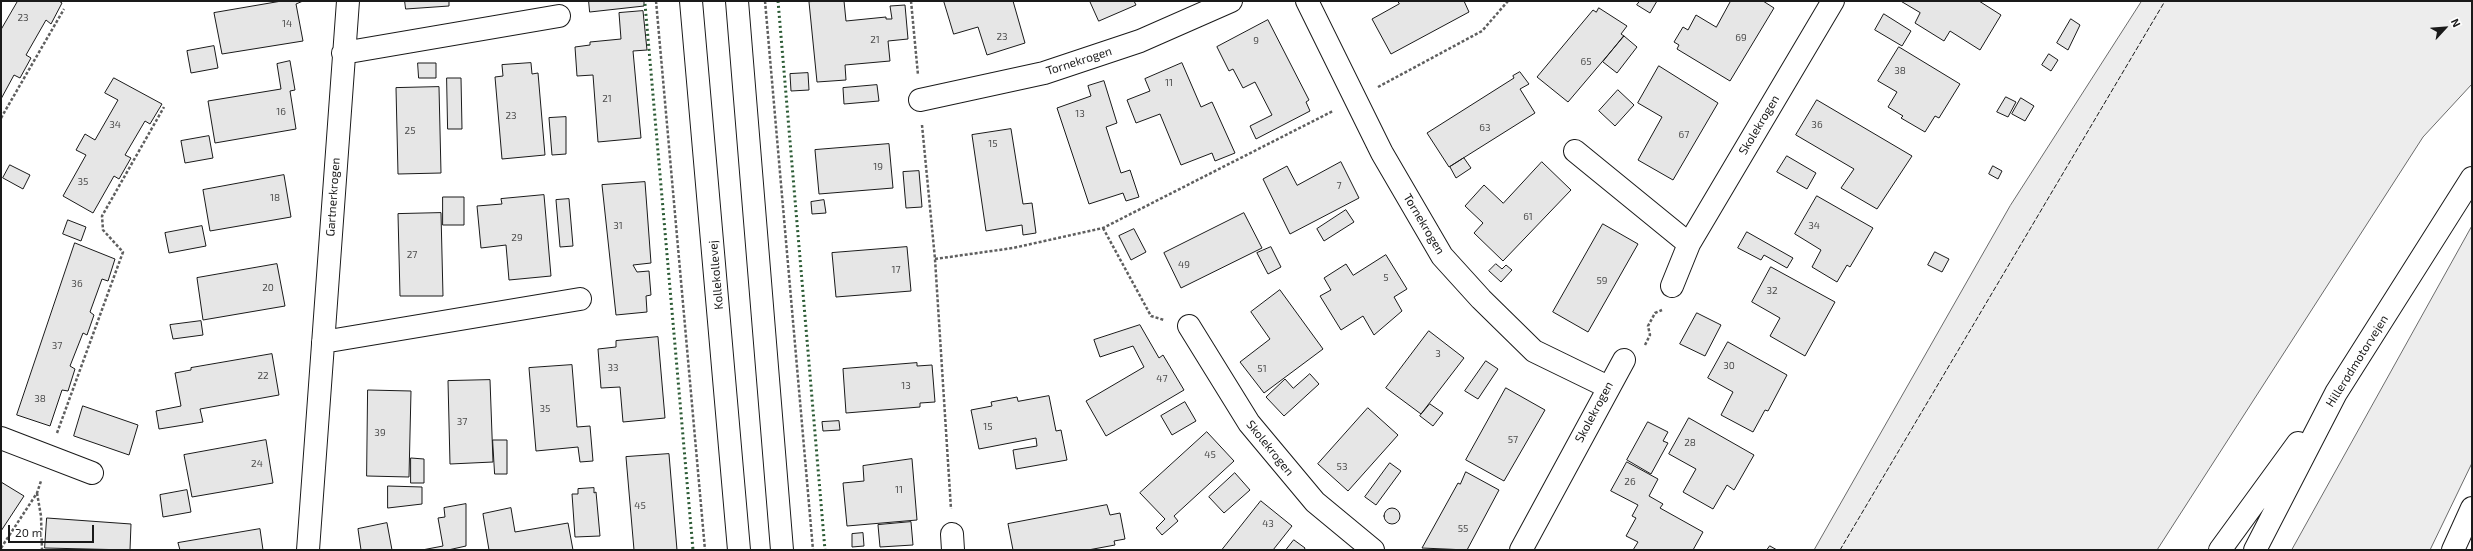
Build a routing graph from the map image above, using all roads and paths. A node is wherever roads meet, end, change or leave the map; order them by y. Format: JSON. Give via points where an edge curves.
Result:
{"nodes":[{"id":1,"x":348,"y":1,"type":"edge"},
{"id":2,"x":656,"y":1,"type":"edge"},
{"id":3,"x":691,"y":1,"type":"edge"},
{"id":4,"x":736,"y":1,"type":"edge"},
{"id":5,"x":765,"y":1,"type":"edge"},
{"id":6,"x":911,"y":1,"type":"edge"},
{"id":7,"x":1231,"y":1,"type":"edge"},
{"id":8,"x":1307,"y":1,"type":"edge"},
{"id":9,"x":1508,"y":1,"type":"edge"},
{"id":10,"x":1828,"y":3,"type":"edge"},
{"id":11,"x":64,"y":10,"type":"dead end"},
{"id":12,"x":559,"y":16,"type":"dead end"},
{"id":13,"x":343,"y":53,"type":"junction"},
{"id":14,"x":920,"y":100,"type":"junction"},
{"id":15,"x":1354,"y":100,"type":"junction"},
{"id":16,"x":164,"y":107,"type":"dead end"},
{"id":17,"x":1,"y":118,"type":"edge"},
{"id":18,"x":1575,"y":152,"type":"dead end"},
{"id":19,"x":2472,"y":178,"type":"edge"},
{"id":20,"x":1103,"y":228,"type":"junction"},
{"id":21,"x":1689,"y":244,"type":"junction"},
{"id":22,"x":935,"y":259,"type":"junction"},
{"id":23,"x":1672,"y":286,"type":"joint"},
{"id":24,"x":580,"y":299,"type":"dead end"},
{"id":25,"x":1189,"y":326,"type":"joint"},
{"id":26,"x":323,"y":342,"type":"junction"},
{"id":27,"x":1624,"y":360,"type":"joint"},
{"id":28,"x":1608,"y":387,"type":"junction"},
{"id":29,"x":2336,"y":393,"type":"junction"},
{"id":30,"x":1,"y":438,"type":"edge"},
{"id":31,"x":49,"y":455,"type":"junction"},
{"id":32,"x":92,"y":473,"type":"dead end"},
{"id":33,"x":37,"y":493,"type":"junction"},
{"id":34,"x":2472,"y":508,"type":"edge"},
{"id":35,"x":952,"y":542,"type":"edge"},
{"id":36,"x":1,"y":548,"type":"edge"},
{"id":37,"x":42,"y":550,"type":"edge"},
{"id":38,"x":308,"y":550,"type":"edge"},
{"id":39,"x":706,"y":550,"type":"edge"},
{"id":40,"x":739,"y":550,"type":"edge"},
{"id":41,"x":782,"y":550,"type":"edge"},
{"id":42,"x":812,"y":550,"type":"edge"},
{"id":43,"x":1373,"y":550,"type":"edge"},
{"id":44,"x":1521,"y":550,"type":"edge"},
{"id":45,"x":2220,"y":550,"type":"edge"},
{"id":46,"x":2255,"y":550,"type":"edge"},
{"id":47,"x":2453,"y":550,"type":"edge"}],
"edges":[{"from":1,"to":13,"type":"main road","name":"Gartnerkrogen"},
{"from":2,"to":39,"type":"path"},
{"from":3,"to":40,"type":"main road","name":"Kollekollevej"},
{"from":4,"to":41,"type":"main road"},
{"from":5,"to":42,"type":"path"},
{"from":6,"to":14,"type":"path"},
{"from":7,"to":14,"type":"main road","name":"Tornekrogen","via":[[1140,41],[1044,73]]},
{"from":8,"to":15,"type":"main road","name":"Tornekrogen"},
{"from":9,"to":15,"type":"path","via":[[1482,31]]},
{"from":10,"to":21,"type":"main road","name":"Skolekrogen"},
{"from":11,"to":17,"type":"path"},
{"from":12,"to":13,"type":"main road"},
{"from":13,"to":26,"type":"main road","name":"Gartnerkrogen"},
{"from":14,"to":22,"type":"path"},
{"from":15,"to":20,"type":"path"},
{"from":15,"to":28,"type":"main road","name":"Tornekrogen","via":[[1442,256],[1480,300],[1534,351]]},
{"from":16,"to":31,"type":"path","via":[[102,216],[104,230],[123,252]]},
{"from":18,"to":21,"type":"main road"},
{"from":19,"to":29,"type":"main road","name":"Hillerødmotorvejen"},
{"from":20,"to":22,"type":"path","via":[[1012,248]]},
{"from":20,"to":25,"type":"path","via":[[1151,316]]},
{"from":21,"to":23,"type":"main road","name":"Skolekrogen"},
{"from":22,"to":35,"type":"path","via":[[949,456]]},
{"from":23,"to":27,"type":"path","via":[[1676,295],[1672,305],[1655,313],[1648,326],[1650,334],[1646,345],[1632,348]]},
{"from":24,"to":26,"type":"main road"},
{"from":25,"to":43,"type":"main road","name":"Skolekrogen","via":[[1249,423],[1315,502]]},
{"from":26,"to":38,"type":"main road","name":"Gartnerkrogen"},
{"from":27,"to":28,"type":"main road","name":"Skolekrogen"},
{"from":28,"to":44,"type":"main road","name":"Skolekrogen"},
{"from":29,"to":45,"type":"main road"},
{"from":29,"to":46,"type":"main road","name":"Hillerødmotorvejen"},
{"from":30,"to":31,"type":"main road"},
{"from":31,"to":32,"type":"main road"},
{"from":31,"to":33,"type":"path"},
{"from":33,"to":36,"type":"path"},
{"from":33,"to":37,"type":"path"},
{"from":34,"to":47,"type":"main road"}]}
